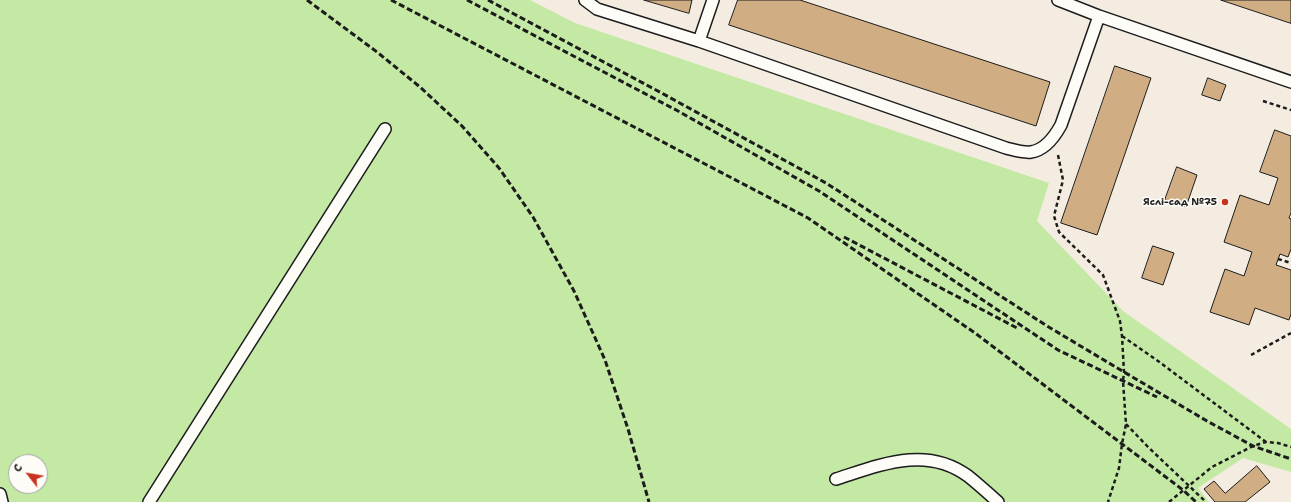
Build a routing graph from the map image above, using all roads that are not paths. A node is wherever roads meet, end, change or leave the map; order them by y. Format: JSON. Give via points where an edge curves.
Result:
{"nodes":[{"id":1,"x":585,"y":0,"type":"edge"},
{"id":2,"x":713,"y":0,"type":"edge"},
{"id":3,"x":1058,"y":0,"type":"edge"},
{"id":4,"x":1099,"y":16,"type":"junction"},
{"id":5,"x":699,"y":41,"type":"junction"},
{"id":6,"x":1291,"y":82,"type":"edge"},
{"id":7,"x":385,"y":129,"type":"dead end"},
{"id":8,"x":836,"y":479,"type":"dead end"},
{"id":9,"x":0,"y":494,"type":"edge"},
{"id":10,"x":2,"y":502,"type":"edge"},
{"id":11,"x":149,"y":502,"type":"edge"},
{"id":12,"x":998,"y":502,"type":"edge"}],
"edges":[{"from":1,"to":5,"type":"lane","via":[[597,9]]},
{"from":2,"to":5,"type":"lane"},
{"from":3,"to":4,"type":"lane"},
{"from":4,"to":5,"type":"lane","via":[[1062,125],[1046,145],[1032,152],[1006,148]]},
{"from":4,"to":6,"type":"lane"},
{"from":7,"to":11,"type":"lane"},
{"from":8,"to":12,"type":"lane","via":[[906,459],[928,460],[949,465],[967,475]]},
{"from":9,"to":10,"type":"lane"}]}
